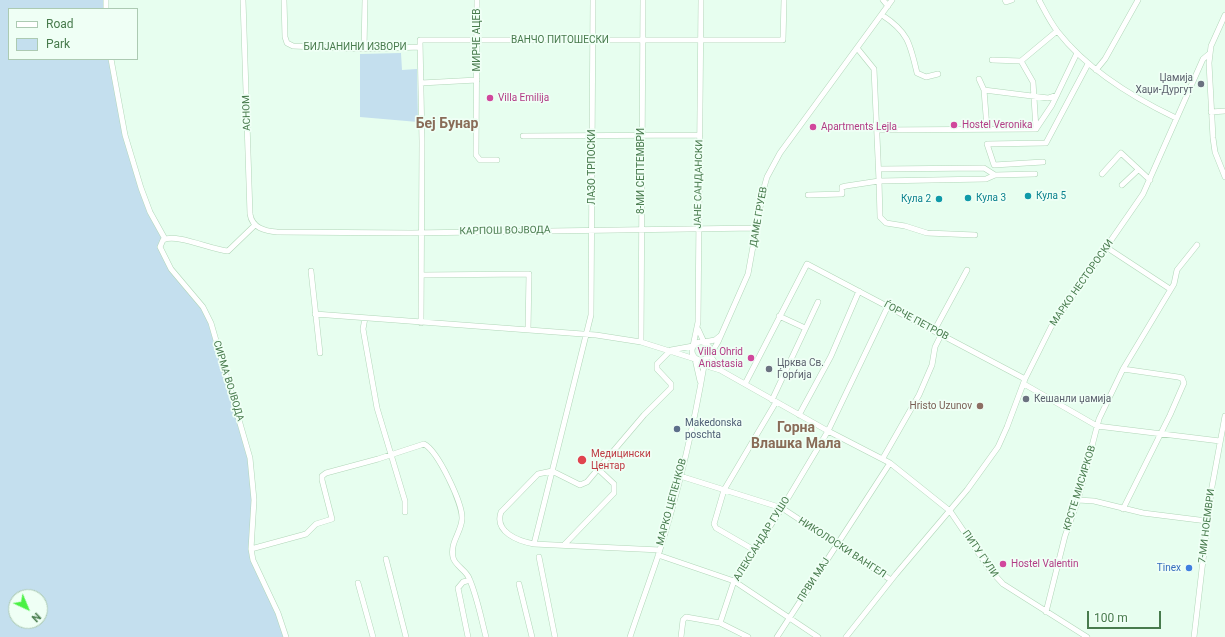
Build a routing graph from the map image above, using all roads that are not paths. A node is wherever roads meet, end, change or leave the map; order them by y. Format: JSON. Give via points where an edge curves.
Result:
{"nodes":[{"id":1,"x":243,"y":0,"type":"edge"},
{"id":2,"x":284,"y":0,"type":"edge"},
{"id":3,"x":365,"y":0,"type":"edge"},
{"id":4,"x":477,"y":0,"type":"edge"},
{"id":5,"x":592,"y":0,"type":"edge"},
{"id":6,"x":643,"y":0,"type":"edge"},
{"id":7,"x":701,"y":0,"type":"edge"},
{"id":8,"x":784,"y":0,"type":"edge"},
{"id":9,"x":883,"y":0,"type":"edge"},
{"id":10,"x":892,"y":0,"type":"edge"},
{"id":11,"x":1005,"y":0,"type":"edge"},
{"id":12,"x":1012,"y":0,"type":"edge"},
{"id":13,"x":1039,"y":0,"type":"edge"},
{"id":14,"x":1138,"y":0,"type":"edge"},
{"id":15,"x":888,"y":6,"type":"junction"},
{"id":16,"x":882,"y":15,"type":"junction"},
{"id":17,"x":1225,"y":15,"type":"edge"},
{"id":18,"x":1057,"y":31,"type":"junction"},
{"id":19,"x":478,"y":39,"type":"junction"},
{"id":20,"x":592,"y":40,"type":"junction"},
{"id":21,"x":642,"y":40,"type":"junction"},
{"id":22,"x":700,"y":40,"type":"junction"},
{"id":23,"x":420,"y":47,"type":"junction"},
{"id":24,"x":857,"y":48,"type":"junction"},
{"id":25,"x":364,"y":49,"type":"junction"},
{"id":26,"x":1077,"y":53,"type":"junction"},
{"id":27,"x":1209,"y":54,"type":"junction"},
{"id":28,"x":111,"y":60,"type":"edge"},
{"id":29,"x":992,"y":60,"type":"dead end"},
{"id":30,"x":1021,"y":61,"type":"junction"},
{"id":31,"x":1088,"y":64,"type":"junction"},
{"id":32,"x":1096,"y":70,"type":"junction"},
{"id":33,"x":938,"y":74,"type":"dead end"},
{"id":34,"x":979,"y":79,"type":"dead end"},
{"id":35,"x":477,"y":80,"type":"junction"},
{"id":36,"x":421,"y":83,"type":"junction"},
{"id":37,"x":984,"y":90,"type":"junction"},
{"id":38,"x":1057,"y":95,"type":"junction"},
{"id":39,"x":1034,"y":96,"type":"junction"},
{"id":40,"x":1048,"y":98,"type":"junction"},
{"id":41,"x":1052,"y":105,"type":"junction"},
{"id":42,"x":1225,"y":111,"type":"edge"},
{"id":43,"x":1211,"y":112,"type":"junction"},
{"id":44,"x":1176,"y":118,"type":"junction"},
{"id":45,"x":987,"y":128,"type":"junction"},
{"id":46,"x":1036,"y":129,"type":"junction"},
{"id":47,"x":877,"y":130,"type":"junction"},
{"id":48,"x":592,"y":135,"type":"junction"},
{"id":49,"x":642,"y":135,"type":"junction"},
{"id":50,"x":700,"y":135,"type":"junction"},
{"id":51,"x":523,"y":136,"type":"dead end"},
{"id":52,"x":497,"y":160,"type":"dead end"},
{"id":53,"x":1044,"y":162,"type":"dead end"},
{"id":54,"x":879,"y":169,"type":"junction"},
{"id":55,"x":1138,"y":170,"type":"junction"},
{"id":56,"x":1035,"y":174,"type":"dead end"},
{"id":57,"x":1102,"y":174,"type":"dead end"},
{"id":58,"x":995,"y":175,"type":"junction"},
{"id":59,"x":1225,"y":177,"type":"edge"},
{"id":60,"x":1150,"y":180,"type":"junction"},
{"id":61,"x":879,"y":181,"type":"junction"},
{"id":62,"x":1122,"y":185,"type":"dead end"},
{"id":63,"x":808,"y":195,"type":"dead end"},
{"id":64,"x":255,"y":225,"type":"junction"},
{"id":65,"x":756,"y":228,"type":"junction"},
{"id":66,"x":592,"y":230,"type":"junction"},
{"id":67,"x":641,"y":230,"type":"junction"},
{"id":68,"x":698,"y":230,"type":"junction"},
{"id":69,"x":421,"y":232,"type":"junction"},
{"id":70,"x":975,"y":235,"type":"dead end"},
{"id":71,"x":165,"y":238,"type":"junction"},
{"id":72,"x":1197,"y":245,"type":"dead end"},
{"id":73,"x":1106,"y":247,"type":"junction"},
{"id":74,"x":967,"y":270,"type":"dead end"},
{"id":75,"x":311,"y":271,"type":"dead end"},
{"id":76,"x":422,"y":275,"type":"junction"},
{"id":77,"x":1170,"y":289,"type":"junction"},
{"id":78,"x":859,"y":291,"type":"junction"},
{"id":79,"x":818,"y":302,"type":"dead end"},
{"id":80,"x":888,"y":306,"type":"junction"},
{"id":81,"x":315,"y":314,"type":"junction"},
{"id":82,"x":779,"y":316,"type":"junction"},
{"id":83,"x":365,"y":318,"type":"junction"},
{"id":84,"x":421,"y":323,"type":"junction"},
{"id":85,"x":805,"y":328,"type":"junction"},
{"id":86,"x":698,"y":329,"type":"junction"},
{"id":87,"x":528,"y":330,"type":"junction"},
{"id":88,"x":934,"y":331,"type":"junction"},
{"id":89,"x":586,"y":333,"type":"junction"},
{"id":90,"x":941,"y":334,"type":"junction"},
{"id":91,"x":720,"y":336,"type":"junction"},
{"id":92,"x":641,"y":342,"type":"junction"},
{"id":93,"x":704,"y":342,"type":"junction"},
{"id":94,"x":693,"y":346,"type":"junction"},
{"id":95,"x":671,"y":350,"type":"junction"},
{"id":96,"x":320,"y":353,"type":"dead end"},
{"id":97,"x":710,"y":355,"type":"junction"},
{"id":98,"x":695,"y":359,"type":"junction"},
{"id":99,"x":705,"y":360,"type":"junction"},
{"id":100,"x":713,"y":368,"type":"junction"},
{"id":101,"x":1124,"y":369,"type":"junction"},
{"id":102,"x":720,"y":370,"type":"junction"},
{"id":103,"x":703,"y":373,"type":"junction"},
{"id":104,"x":700,"y":381,"type":"junction"},
{"id":105,"x":1024,"y":382,"type":"junction"},
{"id":106,"x":745,"y":384,"type":"junction"},
{"id":107,"x":774,"y":401,"type":"junction"},
{"id":108,"x":799,"y":415,"type":"junction"},
{"id":109,"x":1225,"y":416,"type":"edge"},
{"id":110,"x":1097,"y":426,"type":"junction"},
{"id":111,"x":828,"y":431,"type":"junction"},
{"id":112,"x":1160,"y":434,"type":"junction"},
{"id":113,"x":1220,"y":441,"type":"junction"},
{"id":114,"x":391,"y":454,"type":"junction"},
{"id":115,"x":883,"y":458,"type":"junction"},
{"id":116,"x":890,"y":463,"type":"junction"},
{"id":117,"x":598,"y":469,"type":"junction"},
{"id":118,"x":552,"y":471,"type":"junction"},
{"id":119,"x":680,"y":476,"type":"junction"},
{"id":120,"x":724,"y":490,"type":"junction"},
{"id":121,"x":1078,"y":500,"type":"junction"},
{"id":122,"x":782,"y":508,"type":"junction"},
{"id":123,"x":1123,"y":509,"type":"junction"},
{"id":124,"x":950,"y":511,"type":"junction"},
{"id":125,"x":405,"y":512,"type":"dead end"},
{"id":126,"x":1207,"y":521,"type":"junction"},
{"id":127,"x":534,"y":544,"type":"junction"},
{"id":128,"x":838,"y":544,"type":"junction"},
{"id":129,"x":564,"y":545,"type":"junction"},
{"id":130,"x":251,"y":549,"type":"junction"},
{"id":131,"x":754,"y":550,"type":"junction"},
{"id":132,"x":659,"y":552,"type":"junction"},
{"id":133,"x":539,"y":557,"type":"dead end"},
{"id":134,"x":386,"y":558,"type":"dead end"},
{"id":135,"x":470,"y":580,"type":"junction"},
{"id":136,"x":891,"y":580,"type":"junction"},
{"id":137,"x":734,"y":581,"type":"junction"},
{"id":138,"x":358,"y":583,"type":"dead end"},
{"id":139,"x":519,"y":584,"type":"dead end"},
{"id":140,"x":1046,"y":612,"type":"junction"},
{"id":141,"x":790,"y":617,"type":"junction"},
{"id":142,"x":636,"y":621,"type":"junction"},
{"id":143,"x":720,"y":623,"type":"junction"},
{"id":144,"x":286,"y":637,"type":"edge"},
{"id":145,"x":373,"y":637,"type":"edge"},
{"id":146,"x":406,"y":637,"type":"edge"},
{"id":147,"x":468,"y":637,"type":"edge"},
{"id":148,"x":486,"y":637,"type":"edge"},
{"id":149,"x":532,"y":637,"type":"edge"},
{"id":150,"x":555,"y":637,"type":"edge"},
{"id":151,"x":627,"y":637,"type":"edge"},
{"id":152,"x":630,"y":637,"type":"edge"},
{"id":153,"x":681,"y":637,"type":"edge"},
{"id":154,"x":748,"y":637,"type":"edge"},
{"id":155,"x":777,"y":637,"type":"edge"},
{"id":156,"x":818,"y":637,"type":"edge"},
{"id":157,"x":846,"y":637,"type":"edge"},
{"id":158,"x":1088,"y":637,"type":"edge"},
{"id":159,"x":1194,"y":637,"type":"edge"}],
"edges":[{"from":1,"to":64,"type":"street","name":"АСНОМ","via":[[250,214]]},
{"from":2,"to":25,"type":"street","name":"БИЛЈАНИНИ ИЗВОРИ","via":[[285,37],[290,45]]},
{"from":3,"to":25,"type":"street"},
{"from":4,"to":19,"type":"street","name":"МИРЧЕ АЦЕВ"},
{"from":5,"to":20,"type":"street","name":"ЛАЗО ТРПОСКИ"},
{"from":6,"to":21,"type":"street","name":"8-МИ СЕПТЕМВРИ"},
{"from":7,"to":22,"type":"street","name":"ЈАНЕ САНДАНСКИ"},
{"from":8,"to":22,"type":"street","via":[[783,40]]},
{"from":9,"to":15,"type":"street"},
{"from":10,"to":15,"type":"street","name":"ДАМЕ ГРУЕВ"},
{"from":11,"to":12,"type":"street"},
{"from":13,"to":18,"type":"street"},
{"from":14,"to":32,"type":"street"},
{"from":15,"to":16,"type":"street","name":"ДАМЕ ГРУЕВ"},
{"from":16,"to":24,"type":"street","name":"ДАМЕ ГРУЕВ"},
{"from":16,"to":33,"type":"street","via":[[896,24],[910,44],[917,73],[926,76]]},
{"from":17,"to":27,"type":"street"},
{"from":18,"to":26,"type":"street"},
{"from":18,"to":30,"type":"street"},
{"from":19,"to":20,"type":"street","name":"ВАНЧО ПИТОШЕСКИ"},
{"from":19,"to":23,"type":"street","name":"ВАНЧО ПИТОШЕСКИ","via":[[420,40]]},
{"from":19,"to":35,"type":"street","name":"МИРЧЕ АЦЕВ"},
{"from":20,"to":21,"type":"street","name":"ВАНЧО ПИТОШЕСКИ"},
{"from":20,"to":48,"type":"street","name":"ЛАЗО ТРПОСКИ"},
{"from":21,"to":22,"type":"street","name":"ВАНЧО ПИТОШЕСКИ"},
{"from":21,"to":49,"type":"street","name":"8-МИ СЕПТЕМВРИ"},
{"from":22,"to":50,"type":"street","name":"ЈАНЕ САНДАНСКИ"},
{"from":23,"to":25,"type":"street","name":"БИЛЈАНИНИ ИЗВОРИ"},
{"from":23,"to":36,"type":"street"},
{"from":24,"to":47,"type":"street","via":[[874,69]]},
{"from":24,"to":65,"type":"street","name":"ДАМЕ ГРУЕВ","via":[[772,165],[763,191]]},
{"from":26,"to":31,"type":"street"},
{"from":26,"to":38,"type":"street"},
{"from":27,"to":43,"type":"street"},
{"from":27,"to":44,"type":"street","name":"МАРКО НЕСТОРОСКИ","via":[[1202,59]]},
{"from":28,"to":71,"type":"street","via":[[125,135],[140,188]]},
{"from":29,"to":30,"type":"street"},
{"from":30,"to":39,"type":"street","via":[[1033,82]]},
{"from":31,"to":32,"type":"street"},
{"from":31,"to":53,"type":"street","via":[[1046,143],[986,144],[994,165]]},
{"from":32,"to":44,"type":"street"},
{"from":34,"to":37,"type":"street"},
{"from":35,"to":36,"type":"street","name":"МИРЧЕ АЦЕВ"},
{"from":35,"to":52,"type":"street","name":"МИРЧЕ АЦЕВ","via":[[476,155],[480,160]]},
{"from":36,"to":69,"type":"street"},
{"from":37,"to":39,"type":"street"},
{"from":37,"to":45,"type":"street"},
{"from":38,"to":40,"type":"street"},
{"from":38,"to":41,"type":"street"},
{"from":39,"to":40,"type":"street"},
{"from":39,"to":46,"type":"street"},
{"from":40,"to":41,"type":"street"},
{"from":41,"to":46,"type":"street"},
{"from":42,"to":43,"type":"street"},
{"from":43,"to":59,"type":"street","via":[[1215,152]]},
{"from":44,"to":60,"type":"street","name":"МАРКО НЕСТОРОСКИ"},
{"from":45,"to":46,"type":"street"},
{"from":45,"to":47,"type":"street"},
{"from":47,"to":54,"type":"street"},
{"from":48,"to":49,"type":"street"},
{"from":48,"to":51,"type":"street"},
{"from":48,"to":66,"type":"street","name":"ЛАЗО ТРПОСКИ"},
{"from":49,"to":50,"type":"street"},
{"from":49,"to":67,"type":"street","name":"8-МИ СЕПТЕМВРИ"},
{"from":50,"to":68,"type":"street","name":"ЈАНЕ САНДАНСКИ"},
{"from":54,"to":58,"type":"street","via":[[984,168]]},
{"from":54,"to":61,"type":"street"},
{"from":55,"to":57,"type":"street","via":[[1121,153]]},
{"from":55,"to":60,"type":"street"},
{"from":55,"to":62,"type":"street"},
{"from":56,"to":58,"type":"street"},
{"from":58,"to":61,"type":"street","via":[[986,179]]},
{"from":60,"to":73,"type":"street","name":"МАРКО НЕСТОРОСКИ"},
{"from":61,"to":63,"type":"street","via":[[842,187],[842,194]]},
{"from":61,"to":70,"type":"street","via":[[880,217],[886,223],[927,233]]},
{"from":64,"to":69,"type":"street","name":"КАРПОШ ВОЈВОДА","via":[[264,230],[277,232]]},
{"from":64,"to":71,"type":"street","via":[[228,251],[177,238]]},
{"from":65,"to":68,"type":"street","name":"КАРПОШ ВОЈВОДА"},
{"from":65,"to":91,"type":"street","name":"ДАМЕ ГРУЕВ","via":[[748,274]]},
{"from":66,"to":67,"type":"street","name":"КАРПОШ ВОЈВОДА"},
{"from":66,"to":69,"type":"street","name":"КАРПОШ ВОЈВОДА"},
{"from":66,"to":89,"type":"street","name":"ЛАЗО ТРПОСКИ","via":[[591,315]]},
{"from":67,"to":68,"type":"street","name":"КАРПОШ ВОЈВОДА"},
{"from":67,"to":92,"type":"street","name":"8-МИ СЕПТЕМВРИ"},
{"from":68,"to":86,"type":"street","name":"ЈАНЕ САНДАНСКИ"},
{"from":69,"to":76,"type":"street"},
{"from":71,"to":130,"type":"street","name":"СИРМА ВОЈВОДА","via":[[160,247],[166,262],[203,307],[210,323],[247,447],[253,472]]},
{"from":72,"to":77,"type":"street","name":"КРСТЕ МИСИРКОВ","via":[[1177,270]]},
{"from":73,"to":77,"type":"street"},
{"from":73,"to":105,"type":"street","name":"МАРКО НЕСТОРОСКИ","via":[[1051,327]]},
{"from":74,"to":88,"type":"street"},
{"from":75,"to":81,"type":"street"},
{"from":76,"to":84,"type":"street"},
{"from":76,"to":87,"type":"street","via":[[529,274]]},
{"from":77,"to":101,"type":"street","name":"КРСТЕ МИСИРКОВ"},
{"from":78,"to":80,"type":"street","name":"ЃОРЧЕ ПЕТРОВ"},
{"from":78,"to":82,"type":"street","name":"ЃОРЧЕ ПЕТРОВ","via":[[807,264]]},
{"from":78,"to":108,"type":"street","via":[[828,361]]},
{"from":79,"to":85,"type":"street"},
{"from":80,"to":88,"type":"street","name":"ЃОРЧЕ ПЕТРОВ"},
{"from":80,"to":111,"type":"street"},
{"from":81,"to":83,"type":"street"},
{"from":81,"to":96,"type":"street"},
{"from":82,"to":85,"type":"street"},
{"from":82,"to":106,"type":"street"},
{"from":83,"to":84,"type":"street"},
{"from":83,"to":114,"type":"street","via":[[363,329],[373,388]]},
{"from":84,"to":87,"type":"street"},
{"from":85,"to":107,"type":"street"},
{"from":86,"to":93,"type":"street","name":"ЈАНЕ САНДАНСКИ"},
{"from":86,"to":94,"type":"street","name":"ЈАНЕ САНДАНСКИ"},
{"from":87,"to":89,"type":"street"},
{"from":88,"to":90,"type":"street","name":"ЃОРЧЕ ПЕТРОВ"},
{"from":89,"to":92,"type":"street"},
{"from":89,"to":118,"type":"street","name":"ЛАЗО ТРПОСКИ"},
{"from":90,"to":105,"type":"street","name":"ЃОРЧЕ ПЕТРОВ"},
{"from":90,"to":115,"type":"street","via":[[935,347],[932,365],[919,395]]},
{"from":91,"to":93,"type":"street"},
{"from":91,"to":97,"type":"street","name":"ДАМЕ ГРУЕВ"},
{"from":92,"to":95,"type":"street"},
{"from":93,"to":94,"type":"street","via":[[698,342]]},
{"from":93,"to":97,"type":"street","via":[[710,349]]},
{"from":94,"to":95,"type":"street"},
{"from":94,"to":98,"type":"street","via":[[692,354]]},
{"from":95,"to":98,"type":"street"},
{"from":95,"to":117,"type":"street","via":[[656,367],[671,384],[671,388]]},
{"from":97,"to":99,"type":"street"},
{"from":97,"to":102,"type":"street"},
{"from":98,"to":99,"type":"street"},
{"from":98,"to":104,"type":"street"},
{"from":99,"to":100,"type":"street"},
{"from":99,"to":103,"type":"street"},
{"from":100,"to":102,"type":"street"},
{"from":100,"to":103,"type":"street"},
{"from":101,"to":110,"type":"street","name":"КРСТЕ МИСИРКОВ"},
{"from":101,"to":112,"type":"street","via":[[1184,380]]},
{"from":102,"to":106,"type":"street","name":"ПИТУ ГУЛИ"},
{"from":103,"to":104,"type":"street"},
{"from":104,"to":119,"type":"street","name":"МАРКО ЦЕПЕНКОВ"},
{"from":105,"to":110,"type":"street","name":"ЃОРЧЕ ПЕТРОВ"},
{"from":105,"to":124,"type":"street","name":"МАРКО НЕСТОРОСКИ","via":[[1008,427],[998,446]]},
{"from":106,"to":107,"type":"street","name":"ПИТУ ГУЛИ"},
{"from":107,"to":108,"type":"street","name":"ПИТУ ГУЛИ"},
{"from":107,"to":120,"type":"street"},
{"from":108,"to":111,"type":"street","name":"ПИТУ ГУЛИ"},
{"from":109,"to":113,"type":"street","name":"7-МИ НОЕМВРИ"},
{"from":110,"to":112,"type":"street"},
{"from":110,"to":121,"type":"street","name":"КРСТЕ МИСИРКОВ"},
{"from":111,"to":115,"type":"street","name":"ПИТУ ГУЛИ"},
{"from":111,"to":122,"type":"street","name":"АЛЕКСАНДАР ГУШО"},
{"from":112,"to":113,"type":"street"},
{"from":112,"to":123,"type":"street"},
{"from":113,"to":126,"type":"street","name":"7-МИ НОЕМВРИ"},
{"from":114,"to":125,"type":"street","via":[[405,501]]},
{"from":114,"to":130,"type":"street","via":[[326,472],[322,480],[332,519],[316,524],[306,534]]},
{"from":114,"to":135,"type":"street","via":[[424,444],[434,453],[460,503],[462,518],[453,542],[452,556]]},
{"from":115,"to":116,"type":"street","name":"ПИТУ ГУЛИ"},
{"from":116,"to":124,"type":"street","name":"ПИТУ ГУЛИ"},
{"from":116,"to":128,"type":"street","name":"ПРВИ МАЈ"},
{"from":117,"to":118,"type":"street","via":[[580,486]]},
{"from":117,"to":129,"type":"street","via":[[614,484],[614,493]]},
{"from":118,"to":127,"type":"street","name":"ЛАЗО ТРПОСКИ"},
{"from":118,"to":127,"type":"street","via":[[538,474],[507,505],[498,519],[499,524],[512,538]]},
{"from":119,"to":120,"type":"street","name":"НИКОЛОСКИ ВАНГЕЛ"},
{"from":119,"to":132,"type":"street","name":"МАРКО ЦЕПЕНКОВ"},
{"from":120,"to":122,"type":"street","name":"НИКОЛОСКИ ВАНГЕЛ"},
{"from":120,"to":131,"type":"street","via":[[714,524],[716,528]]},
{"from":121,"to":123,"type":"street","via":[[1094,501]]},
{"from":121,"to":140,"type":"street","name":"КРСТЕ МИСИРКОВ","via":[[1065,536]]},
{"from":122,"to":128,"type":"street","name":"НИКОЛОСКИ ВАНГЕЛ"},
{"from":122,"to":131,"type":"street","name":"АЛЕКСАНДАР ГУШО"},
{"from":123,"to":126,"type":"street"},
{"from":124,"to":136,"type":"street","name":"МАРКО НЕСТОРОСКИ"},
{"from":124,"to":140,"type":"street","name":"ПИТУ ГУЛИ","via":[[997,579]]},
{"from":126,"to":159,"type":"street","name":"7-МИ НОЕМВРИ"},
{"from":127,"to":129,"type":"street"},
{"from":128,"to":136,"type":"street","name":"НИКОЛОСКИ ВАНГЕЛ"},
{"from":128,"to":141,"type":"street","name":"ПРВИ МАЈ"},
{"from":129,"to":132,"type":"street"},
{"from":130,"to":144,"type":"street","name":"СИРМА ВОЈВОДА","via":[[253,560]]},
{"from":131,"to":137,"type":"street","name":"АЛЕКСАНДАР ГУШО"},
{"from":132,"to":137,"type":"street"},
{"from":132,"to":142,"type":"street","name":"МАРКО ЦЕПЕНКОВ"},
{"from":133,"to":150,"type":"street"},
{"from":134,"to":146,"type":"street"},
{"from":135,"to":147,"type":"street","via":[[463,582],[458,588]]},
{"from":135,"to":148,"type":"street"},
{"from":136,"to":157,"type":"street","name":"МАРКО НЕСТОРОСКИ"},
{"from":137,"to":141,"type":"street"},
{"from":137,"to":143,"type":"street","name":"АЛЕКСАНДАР ГУШО"},
{"from":138,"to":145,"type":"street"},
{"from":139,"to":149,"type":"street"},
{"from":140,"to":158,"type":"street","name":"ПИТУ ГУЛИ"},
{"from":141,"to":155,"type":"street","name":"ПРВИ МАЈ"},
{"from":141,"to":156,"type":"street"},
{"from":142,"to":151,"type":"street"},
{"from":142,"to":152,"type":"street"},
{"from":143,"to":153,"type":"street","via":[[686,617],[683,620]]},
{"from":143,"to":154,"type":"street"}]}
